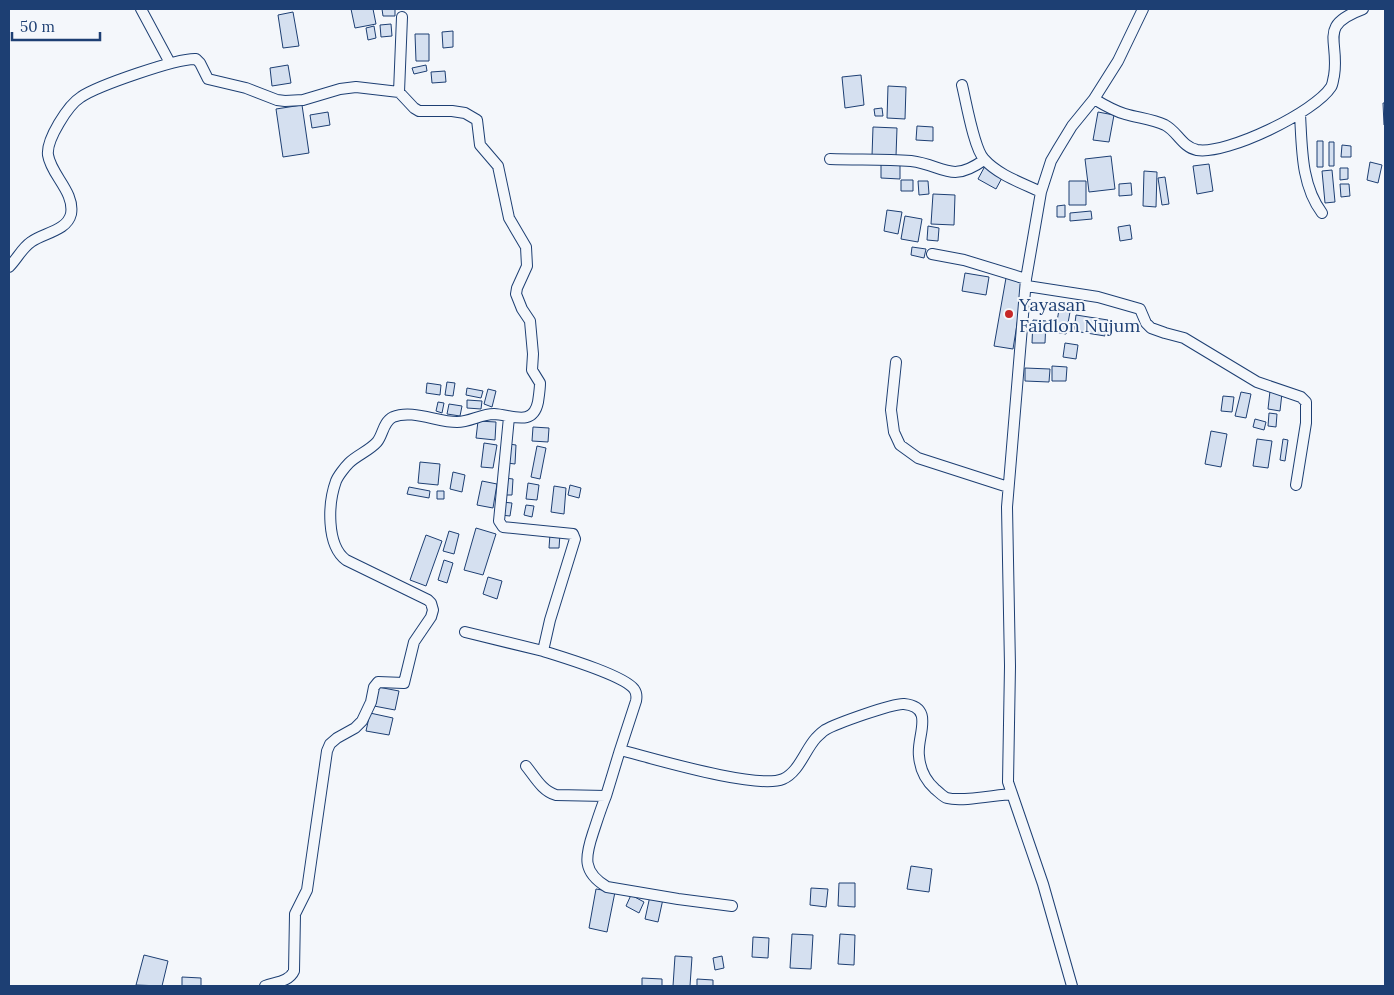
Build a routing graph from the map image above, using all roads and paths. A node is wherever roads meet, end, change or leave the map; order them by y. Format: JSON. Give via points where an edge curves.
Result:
{"nodes":[{"id":1,"x":140,"y":9,"type":"edge"},
{"id":2,"x":1143,"y":9,"type":"edge"},
{"id":3,"x":1363,"y":9,"type":"edge"},
{"id":4,"x":402,"y":17,"type":"dead end"},
{"id":5,"x":170,"y":63,"type":"junction"},
{"id":6,"x":962,"y":85,"type":"dead end"},
{"id":7,"x":399,"y":92,"type":"junction"},
{"id":8,"x":1094,"y":99,"type":"junction"},
{"id":9,"x":1300,"y":114,"type":"junction"},
{"id":10,"x":830,"y":159,"type":"dead end"},
{"id":11,"x":984,"y":160,"type":"junction"},
{"id":12,"x":1041,"y":192,"type":"junction"},
{"id":13,"x":1322,"y":213,"type":"dead end"},
{"id":14,"x":932,"y":254,"type":"dead end"},
{"id":15,"x":9,"y":267,"type":"edge"},
{"id":16,"x":1026,"y":282,"type":"junction"},
{"id":17,"x":896,"y":362,"type":"dead end"},
{"id":18,"x":509,"y":417,"type":"junction"},
{"id":19,"x":1296,"y":485,"type":"dead end"},
{"id":20,"x":1008,"y":487,"type":"junction"},
{"id":21,"x":465,"y":632,"type":"dead end"},
{"id":22,"x":544,"y":651,"type":"junction"},
{"id":23,"x":620,"y":750,"type":"junction"},
{"id":24,"x":526,"y":766,"type":"dead end"},
{"id":25,"x":1012,"y":794,"type":"junction"},
{"id":26,"x":606,"y":796,"type":"junction"},
{"id":27,"x":732,"y":906,"type":"dead end"},
{"id":28,"x":265,"y":986,"type":"edge"},
{"id":29,"x":1072,"y":986,"type":"edge"}],
"edges":[{"from":1,"to":5,"type":"street"},
{"from":2,"to":8,"type":"street","via":[[1118,61]]},
{"from":3,"to":9,"type":"street","via":[[1348,14],[1337,23],[1333,33],[1335,70],[1332,85]]},
{"from":4,"to":7,"type":"street"},
{"from":5,"to":7,"type":"street","via":[[196,59],[208,79],[277,100],[303,100],[356,87]]},
{"from":5,"to":15,"type":"street","via":[[88,93],[67,110],[49,143],[48,154],[69,201],[70,217],[52,233],[33,240]]},
{"from":6,"to":11,"type":"street","via":[[978,150]]},
{"from":7,"to":18,"type":"street","via":[[419,111],[458,112],[477,120],[480,145],[498,166],[509,218],[526,247],[527,266],[516,294],[530,321],[532,370],[539,380],[540,389],[534,413],[524,418]]},
{"from":8,"to":9,"type":"street","via":[[1123,113],[1167,126],[1179,140],[1198,150],[1214,149],[1251,138]]},
{"from":8,"to":12,"type":"street","via":[[1072,126],[1051,161]]},
{"from":9,"to":13,"type":"street","via":[[1304,167],[1313,201]]},
{"from":10,"to":11,"type":"street","via":[[913,161],[956,172],[972,169]]},
{"from":11,"to":12,"type":"street"},
{"from":12,"to":16,"type":"street"},
{"from":14,"to":16,"type":"street","via":[[964,260]]},
{"from":16,"to":19,"type":"street","via":[[1140,309],[1151,328],[1184,338],[1257,382],[1301,398],[1306,402],[1306,423]]},
{"from":16,"to":20,"type":"street"},
{"from":17,"to":20,"type":"street","via":[[891,410],[894,432],[900,445],[918,458]]},
{"from":18,"to":22,"type":"street","via":[[500,524],[503,527],[571,532],[575,537]]},
{"from":18,"to":28,"type":"street","via":[[489,414],[461,422],[416,415],[393,417],[387,421],[376,443],[349,462],[336,480],[330,507],[334,546],[339,555],[428,600],[433,610],[414,642],[404,683],[378,682],[362,721],[330,744],[307,890],[294,914],[294,971],[287,979]]},
{"from":20,"to":25,"type":"street","via":[[1008,782]]},
{"from":21,"to":22,"type":"street"},
{"from":22,"to":23,"type":"street","via":[[614,676],[634,689],[636,701]]},
{"from":23,"to":25,"type":"street","via":[[718,774],[768,782],[784,779],[795,770],[807,749],[826,730],[901,703],[917,708],[922,714],[924,720],[918,754],[922,772],[929,784],[945,798]]},
{"from":23,"to":26,"type":"street"},
{"from":24,"to":26,"type":"street","via":[[550,794]]},
{"from":25,"to":29,"type":"street","via":[[1043,884]]},
{"from":26,"to":27,"type":"street","via":[[587,852],[587,863],[597,881],[607,887]]}]}
